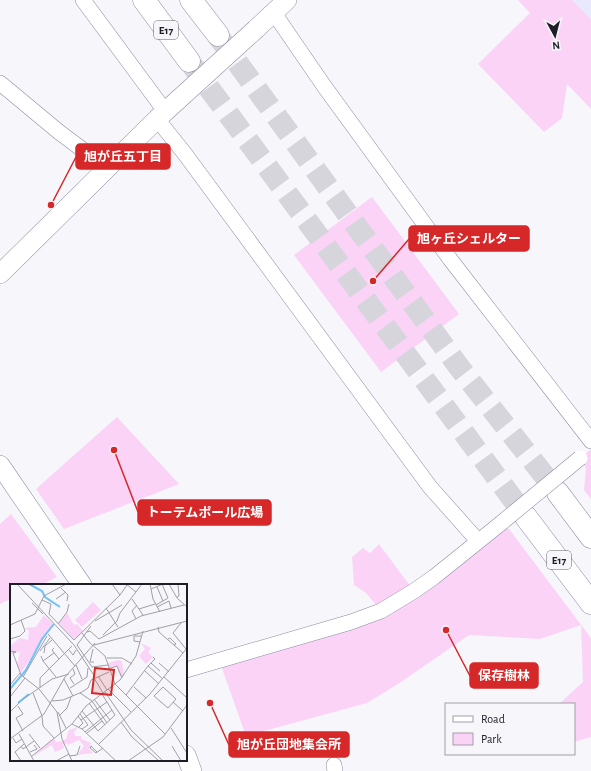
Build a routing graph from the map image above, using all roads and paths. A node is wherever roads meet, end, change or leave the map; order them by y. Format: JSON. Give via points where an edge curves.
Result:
{"nodes":[{"id":1,"x":82,"y":0,"type":"edge"},
{"id":2,"x":144,"y":0,"type":"edge"},
{"id":3,"x":191,"y":0,"type":"edge"},
{"id":4,"x":281,"y":6,"type":"edge"},
{"id":5,"x":218,"y":35,"type":"tunnel mouth"},
{"id":6,"x":189,"y":61,"type":"tunnel mouth"},
{"id":7,"x":0,"y":83,"type":"edge"},
{"id":8,"x":167,"y":110,"type":"junction"},
{"id":9,"x":107,"y":168,"type":"junction"},
{"id":10,"x":0,"y":274,"type":"edge"},
{"id":11,"x":591,"y":441,"type":"edge"},
{"id":12,"x":586,"y":454,"type":"edge"},
{"id":13,"x":0,"y":465,"type":"edge"},
{"id":14,"x":558,"y":493,"type":"tunnel mouth"},
{"id":15,"x":526,"y":517,"type":"tunnel mouth"},
{"id":16,"x":591,"y":537,"type":"edge"},
{"id":17,"x":478,"y":541,"type":"junction"},
{"id":18,"x":81,"y":584,"type":"edge"},
{"id":19,"x":591,"y":603,"type":"edge"},
{"id":20,"x":187,"y":670,"type":"edge"},
{"id":21,"x":187,"y":758,"type":"edge"},
{"id":22,"x":192,"y":771,"type":"edge"}],
"edges":[{"from":1,"to":8,"type":"street"},
{"from":2,"to":6,"type":"highway","number":"E17"},
{"from":3,"to":5,"type":"highway"},
{"from":4,"to":8,"type":"street","bridge":true},
{"from":4,"to":11,"type":"street","via":[[324,86],[446,253]]},
{"from":7,"to":9,"type":"street"},
{"from":8,"to":9,"type":"street"},
{"from":8,"to":17,"type":"street","via":[[185,154],[426,482]]},
{"from":9,"to":10,"type":"street"},
{"from":12,"to":17,"type":"street","bridge":true},
{"from":13,"to":18,"type":"street"},
{"from":14,"to":16,"type":"highway"},
{"from":15,"to":19,"type":"highway","number":"E17"},
{"from":17,"to":20,"type":"street","via":[[421,586],[381,611],[352,622]]},
{"from":21,"to":22,"type":"street"}]}
